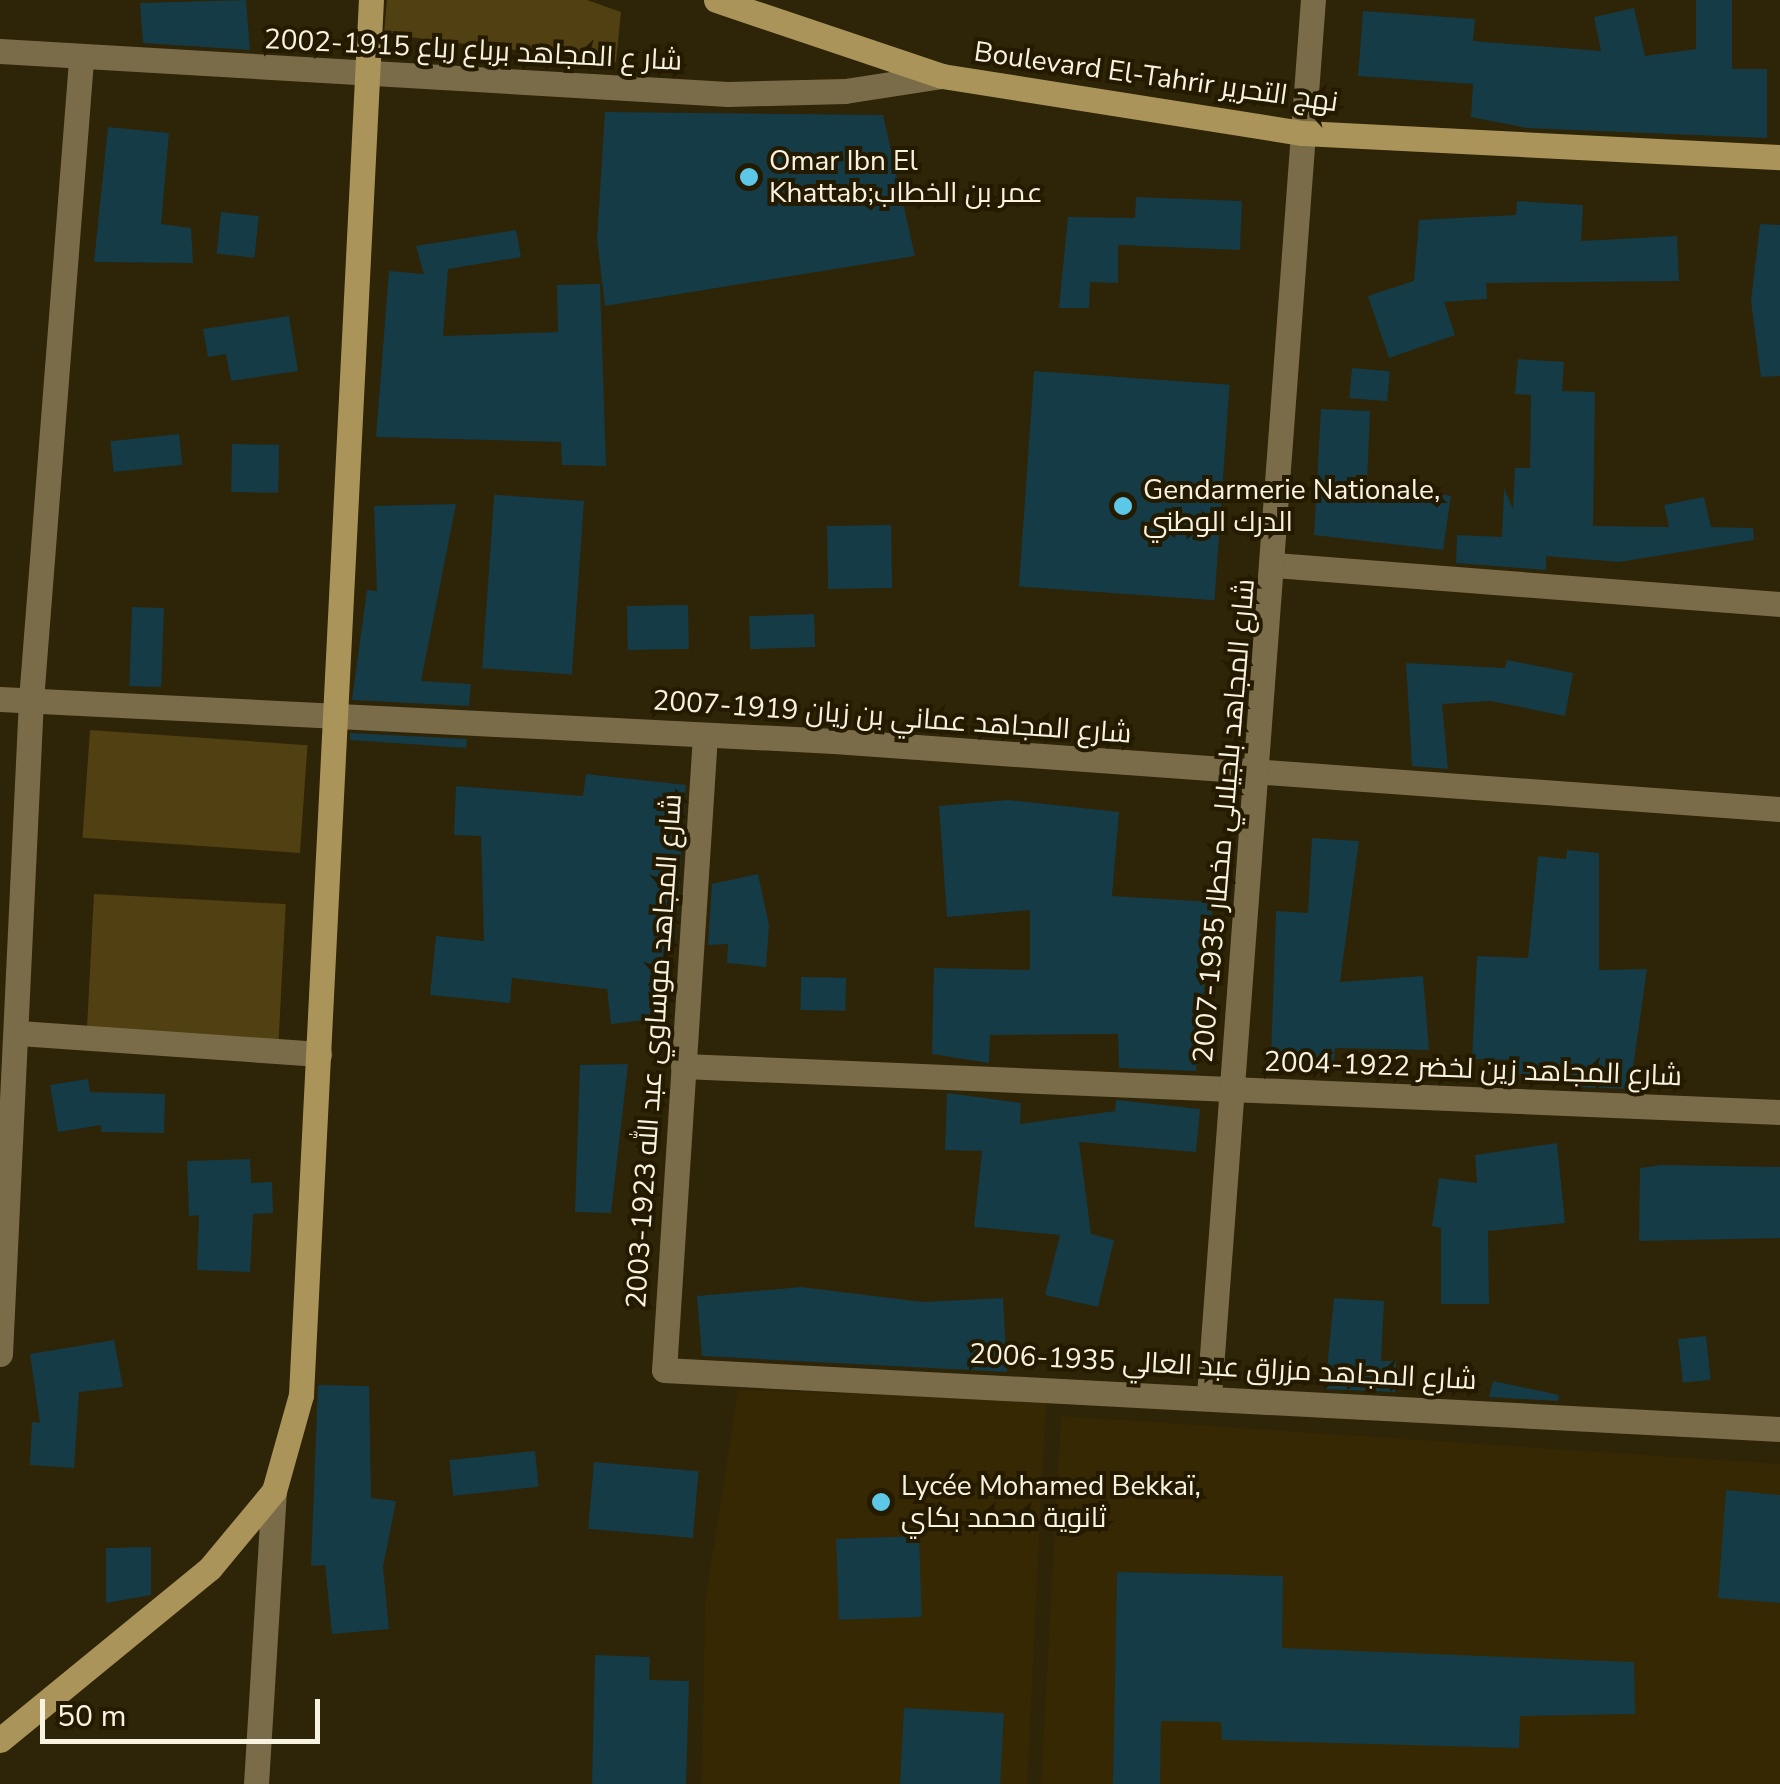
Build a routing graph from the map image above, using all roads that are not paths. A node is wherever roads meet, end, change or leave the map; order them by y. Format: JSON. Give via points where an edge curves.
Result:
{"nodes":[{"id":1,"x":371,"y":0,"type":"edge"},
{"id":2,"x":716,"y":0,"type":"edge"},
{"id":3,"x":1313,"y":0,"type":"edge"},
{"id":4,"x":0,"y":51,"type":"edge"},
{"id":5,"x":81,"y":60,"type":"junction"},
{"id":6,"x":373,"y":75,"type":"junction"},
{"id":7,"x":942,"y":76,"type":"junction"},
{"id":8,"x":1303,"y":132,"type":"junction"},
{"id":9,"x":1780,"y":157,"type":"edge"},
{"id":10,"x":1275,"y":565,"type":"junction"},
{"id":11,"x":1780,"y":604,"type":"edge"},
{"id":12,"x":0,"y":699,"type":"edge"},
{"id":13,"x":31,"y":700,"type":"junction"},
{"id":14,"x":338,"y":716,"type":"junction"},
{"id":15,"x":704,"y":735,"type":"junction"},
{"id":16,"x":1258,"y":771,"type":"junction"},
{"id":17,"x":1780,"y":809,"type":"edge"},
{"id":18,"x":19,"y":1032,"type":"junction"},
{"id":19,"x":320,"y":1054,"type":"junction"},
{"id":20,"x":683,"y":1066,"type":"junction"},
{"id":21,"x":1232,"y":1089,"type":"junction"},
{"id":22,"x":1780,"y":1112,"type":"edge"},
{"id":23,"x":0,"y":1354,"type":"edge"},
{"id":24,"x":664,"y":1370,"type":"joint"},
{"id":25,"x":1209,"y":1394,"type":"junction"},
{"id":26,"x":1780,"y":1429,"type":"edge"},
{"id":27,"x":274,"y":1491,"type":"junction"},
{"id":28,"x":0,"y":1740,"type":"edge"},
{"id":29,"x":256,"y":1784,"type":"edge"}],
"edges":[{"from":1,"to":6,"type":"main road"},
{"from":2,"to":7,"type":"main road","name":"Boulevard El-Tahrir نهج التحرير"},
{"from":3,"to":8,"type":"street","name":"شارع المجاهد بلجيلالي مخطار 1935-2007"},
{"from":4,"to":5,"type":"street","name":"شار ع المجاهد برباع رباع 1915-2002"},
{"from":5,"to":6,"type":"street","name":"شار ع المجاهد برباع رباع 1915-2002"},
{"from":5,"to":13,"type":"street"},
{"from":6,"to":7,"type":"street","name":"شار ع المجاهد برباع رباع 1915-2002","via":[[728,94],[845,91]]},
{"from":6,"to":14,"type":"main road"},
{"from":7,"to":8,"type":"main road","name":"Boulevard El-Tahrir نهج التحرير"},
{"from":8,"to":9,"type":"main road","name":"Boulevard El-Tahrir نهج التحرير"},
{"from":8,"to":10,"type":"street","name":"شارع المجاهد بلجيلالي مخطار 1935-2007"},
{"from":10,"to":11,"type":"street"},
{"from":10,"to":16,"type":"street","name":"شارع المجاهد بلجيلالي مخطار 1935-2007"},
{"from":12,"to":13,"type":"street","name":"شارع المجاهد عماني بن زيان 1919-2007"},
{"from":13,"to":14,"type":"street","name":"شارع المجاهد عماني بن زيان 1919-2007"},
{"from":13,"to":18,"type":"street"},
{"from":14,"to":15,"type":"street","name":"شارع المجاهد عماني بن زيان 1919-2007"},
{"from":14,"to":19,"type":"main road"},
{"from":15,"to":16,"type":"street","name":"شارع المجاهد عماني بن زيان 1919-2007"},
{"from":15,"to":20,"type":"street","name":"شارع المجاهد موساوي عبد الله 1923-2003"},
{"from":16,"to":17,"type":"street","name":"شارع المجاهد عماني بن زيان 1919-2007"},
{"from":16,"to":21,"type":"street","name":"شارع المجاهد بلجيلالي مخطار 1935-2007"},
{"from":18,"to":19,"type":"street"},
{"from":18,"to":23,"type":"street"},
{"from":19,"to":27,"type":"main road","via":[[301,1395]]},
{"from":20,"to":21,"type":"street","name":"شارع المجاهد زين لخضر 1922-2004"},
{"from":20,"to":24,"type":"street","name":"شارع المجاهد موساوي عبد الله 1923-2003"},
{"from":21,"to":22,"type":"street","name":"شارع المجاهد زين لخضر 1922-2004"},
{"from":21,"to":25,"type":"street","name":"شارع المجاهد بلجيلالي مخطار 1935-2007"},
{"from":24,"to":25,"type":"street","name":"شارع المجاهد مزراق عبد العالي 1935-2006"},
{"from":25,"to":26,"type":"street","name":"شارع المجاهد مزراق عبد العالي 1935-2006"},
{"from":27,"to":28,"type":"main road","via":[[210,1568]]},
{"from":27,"to":29,"type":"street"}]}
